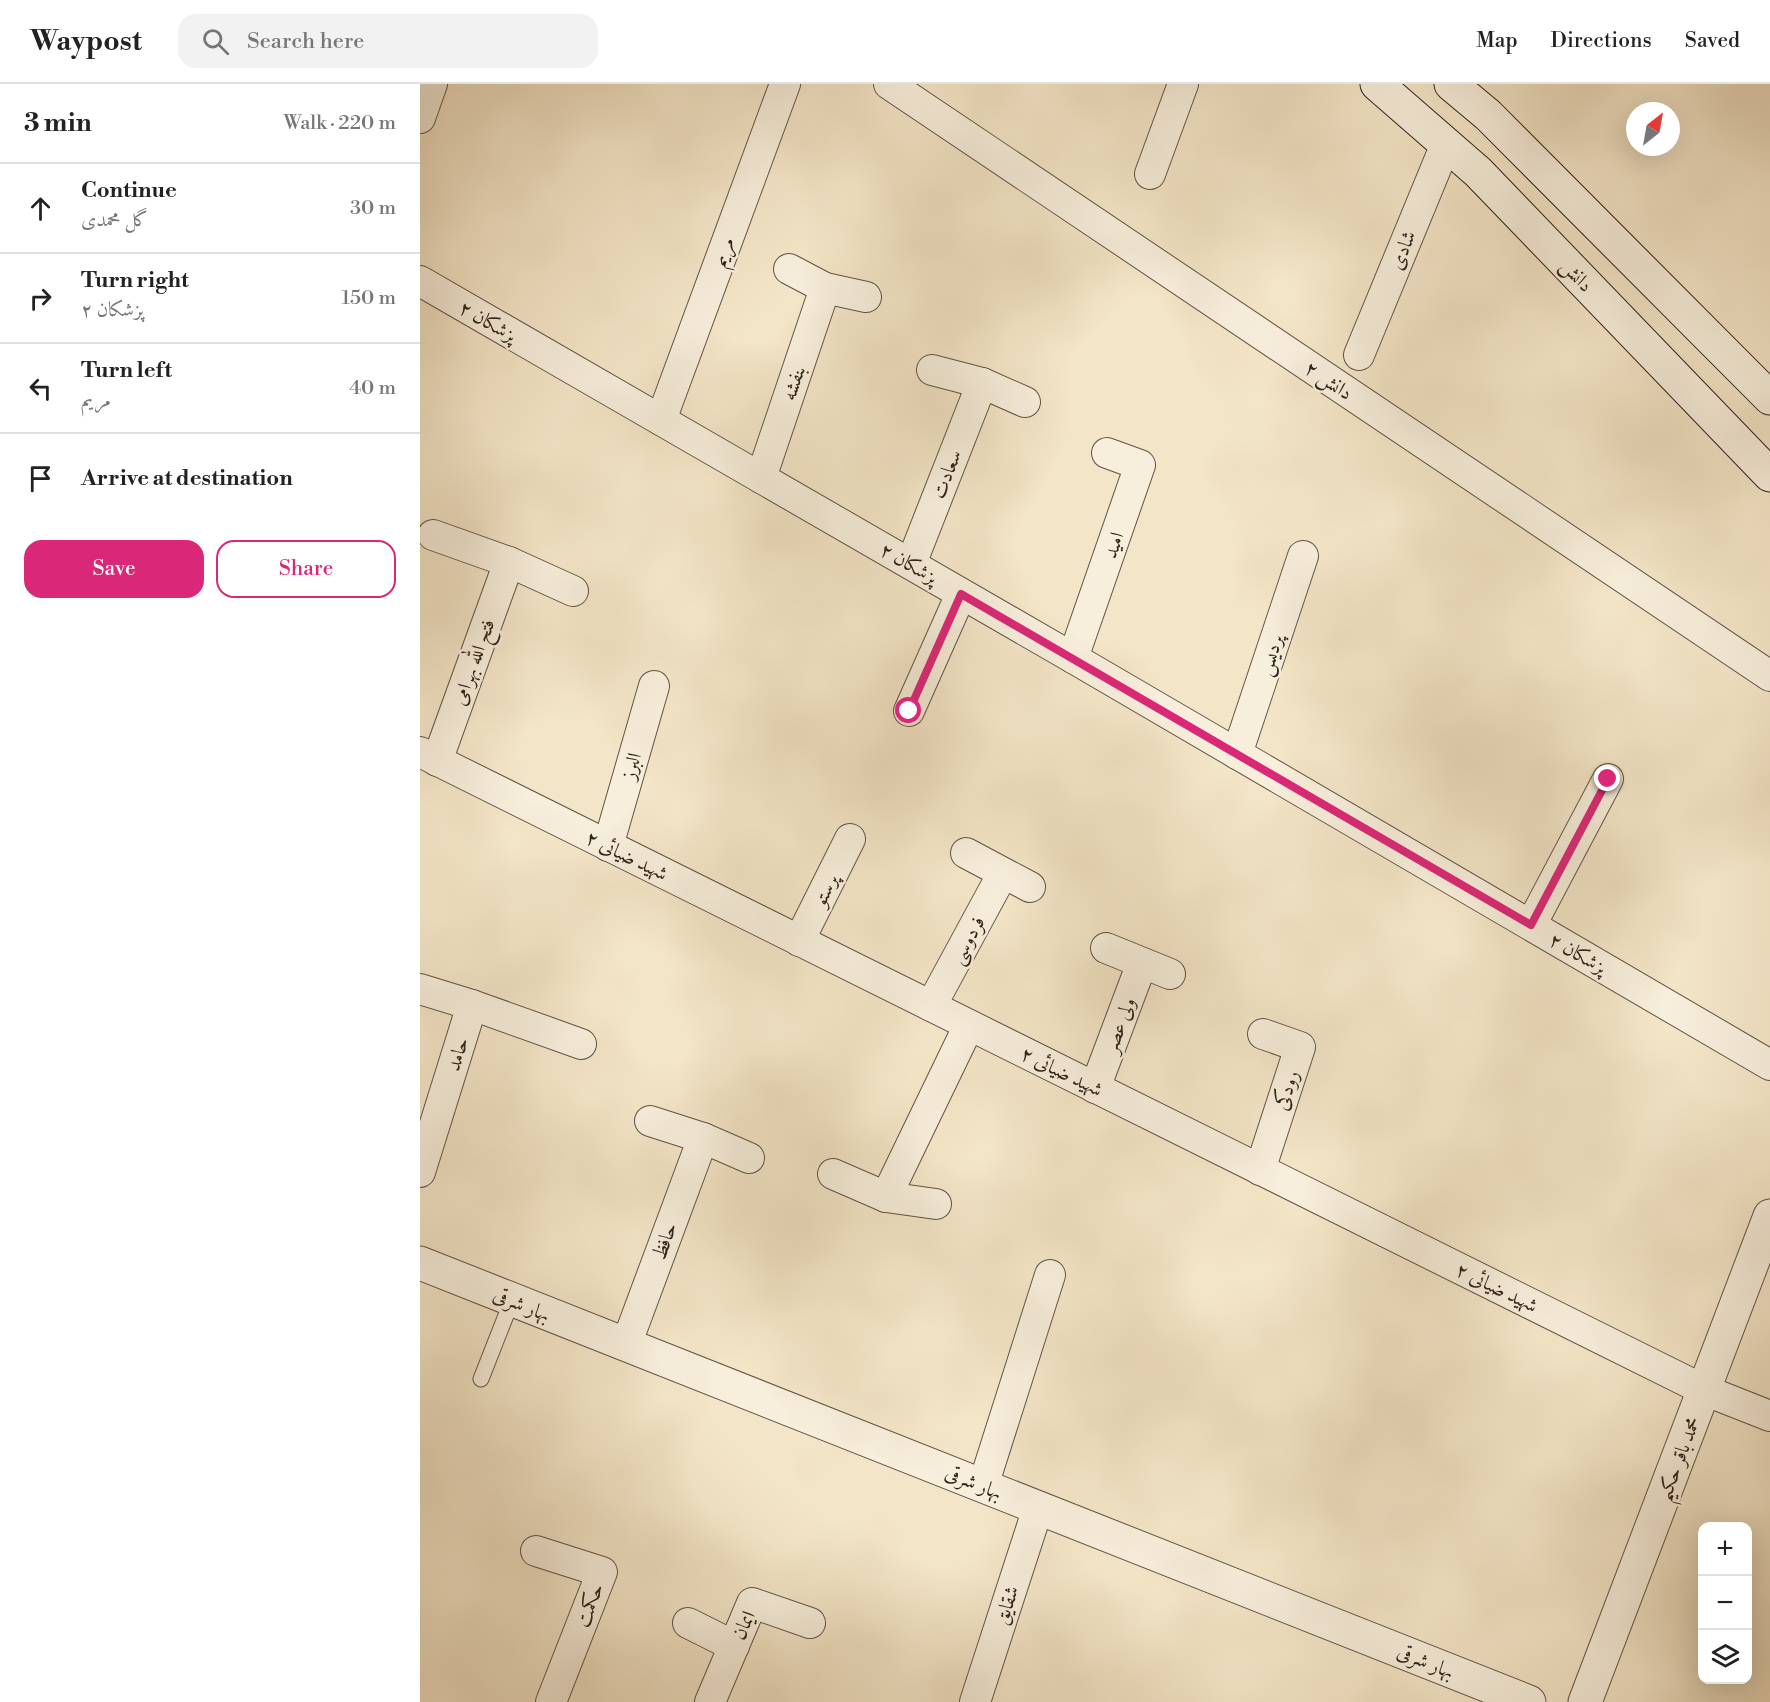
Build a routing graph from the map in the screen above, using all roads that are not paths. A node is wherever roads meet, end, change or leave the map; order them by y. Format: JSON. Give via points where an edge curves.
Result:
{"nodes":[{"id":1,"x":432,"y":84,"type":"edge"},
{"id":2,"x":785,"y":84,"type":"edge"},
{"id":3,"x":888,"y":84,"type":"edge"},
{"id":4,"x":1183,"y":84,"type":"edge"},
{"id":5,"x":1377,"y":84,"type":"edge"},
{"id":6,"x":1451,"y":84,"type":"edge"},
{"id":7,"x":420,"y":118,"type":"edge"},
{"id":8,"x":1446,"y":144,"type":"junction"},
{"id":9,"x":1150,"y":174,"type":"dead end"},
{"id":10,"x":789,"y":269,"type":"dead end"},
{"id":11,"x":420,"y":281,"type":"edge"},
{"id":12,"x":825,"y":288,"type":"junction"},
{"id":13,"x":866,"y":297,"type":"dead end"},
{"id":14,"x":1359,"y":355,"type":"dead end"},
{"id":15,"x":932,"y":370,"type":"dead end"},
{"id":16,"x":982,"y":383,"type":"junction"},
{"id":17,"x":1770,"y":398,"type":"edge"},
{"id":18,"x":1025,"y":402,"type":"dead end"},
{"id":19,"x":661,"y":420,"type":"junction"},
{"id":20,"x":1107,"y":453,"type":"dead end"},
{"id":21,"x":1770,"y":475,"type":"edge"},
{"id":22,"x":761,"y":478,"type":"junction"},
{"id":23,"x":433,"y":535,"type":"dead end"},
{"id":24,"x":1303,"y":556,"type":"dead end"},
{"id":25,"x":509,"y":562,"type":"junction"},
{"id":26,"x":911,"y":564,"type":"junction"},
{"id":27,"x":573,"y":591,"type":"dead end"},
{"id":28,"x":961,"y":594,"type":"junction"},
{"id":29,"x":1073,"y":658,"type":"junction"},
{"id":30,"x":1770,"y":676,"type":"edge"},
{"id":31,"x":654,"y":686,"type":"dead end"},
{"id":32,"x":909,"y":711,"type":"dead end"},
{"id":33,"x":1237,"y":753,"type":"junction"},
{"id":34,"x":428,"y":756,"type":"edge"},
{"id":35,"x":1608,"y":779,"type":"dead end"},
{"id":36,"x":850,"y":839,"type":"dead end"},
{"id":37,"x":608,"y":846,"type":"junction"},
{"id":38,"x":966,"y":854,"type":"dead end"},
{"id":39,"x":1003,"y":873,"type":"junction"},
{"id":40,"x":1030,"y":887,"type":"dead end"},
{"id":41,"x":1531,"y":925,"type":"junction"},
{"id":42,"x":799,"y":941,"type":"junction"},
{"id":43,"x":1106,"y":948,"type":"dead end"},
{"id":44,"x":1142,"y":963,"type":"junction"},
{"id":45,"x":1170,"y":974,"type":"dead end"},
{"id":46,"x":420,"y":989,"type":"edge"},
{"id":47,"x":472,"y":1005,"type":"junction"},
{"id":48,"x":931,"y":1006,"type":"junction"},
{"id":49,"x":969,"y":1025,"type":"junction"},
{"id":50,"x":1263,"y":1034,"type":"dead end"},
{"id":51,"x":581,"y":1044,"type":"dead end"},
{"id":52,"x":1770,"y":1065,"type":"edge"},
{"id":53,"x":1095,"y":1088,"type":"junction"},
{"id":54,"x":650,"y":1121,"type":"dead end"},
{"id":55,"x":703,"y":1138,"type":"junction"},
{"id":56,"x":749,"y":1158,"type":"dead end"},
{"id":57,"x":1260,"y":1170,"type":"junction"},
{"id":58,"x":420,"y":1172,"type":"edge"},
{"id":59,"x":833,"y":1173,"type":"dead end"},
{"id":60,"x":886,"y":1197,"type":"junction"},
{"id":61,"x":936,"y":1204,"type":"dead end"},
{"id":62,"x":1770,"y":1216,"type":"edge"},
{"id":63,"x":420,"y":1263,"type":"edge"},
{"id":64,"x":1050,"y":1275,"type":"dead end"},
{"id":65,"x":512,"y":1300,"type":"junction"},
{"id":66,"x":626,"y":1345,"type":"junction"},
{"id":67,"x":481,"y":1379,"type":"dead end"},
{"id":68,"x":1704,"y":1390,"type":"junction"},
{"id":69,"x":1770,"y":1416,"type":"edge"},
{"id":70,"x":983,"y":1486,"type":"junction"},
{"id":71,"x":1038,"y":1508,"type":"junction"},
{"id":72,"x":536,"y":1551,"type":"dead end"},
{"id":73,"x":688,"y":1623,"type":"dead end"},
{"id":74,"x":810,"y":1623,"type":"dead end"},
{"id":75,"x":734,"y":1646,"type":"junction"},
{"id":76,"x":551,"y":1702,"type":"edge"},
{"id":77,"x":710,"y":1702,"type":"edge"},
{"id":78,"x":975,"y":1702,"type":"edge"},
{"id":79,"x":1529,"y":1702,"type":"edge"},
{"id":80,"x":1585,"y":1702,"type":"edge"}],
"edges":[{"from":1,"to":7,"type":"street"},
{"from":2,"to":19,"type":"street","name":"مریم"},
{"from":3,"to":30,"type":"street","name":"دانش ۲"},
{"from":4,"to":9,"type":"street"},
{"from":5,"to":8,"type":"street","name":"دانش"},
{"from":6,"to":17,"type":"street","via":[[1488,115]]},
{"from":8,"to":14,"type":"street","name":"شادی"},
{"from":8,"to":21,"type":"street","name":"دانش","via":[[1478,172]]},
{"from":10,"to":12,"type":"street"},
{"from":11,"to":19,"type":"street","name":"پزشکان ۲"},
{"from":12,"to":13,"type":"street"},
{"from":12,"to":22,"type":"street","name":"بنفشه"},
{"from":15,"to":16,"type":"street"},
{"from":16,"to":18,"type":"street"},
{"from":16,"to":26,"type":"street","name":"سعادت"},
{"from":19,"to":22,"type":"street","name":"پزشکان ۲"},
{"from":20,"to":29,"type":"street","name":"امید","via":[[1140,465]]},
{"from":22,"to":26,"type":"street","name":"پزشکان ۲"},
{"from":23,"to":25,"type":"street"},
{"from":24,"to":33,"type":"street","name":"پردیس"},
{"from":25,"to":27,"type":"street"},
{"from":25,"to":34,"type":"street","name":"فتح الله بهرامی"},
{"from":26,"to":28,"type":"street","name":"پزشکان ۲"},
{"from":28,"to":29,"type":"street","name":"پزشکان ۲"},
{"from":28,"to":32,"type":"street"},
{"from":29,"to":33,"type":"street","name":"پزشکان ۲"},
{"from":31,"to":37,"type":"street","name":"البرز"},
{"from":33,"to":41,"type":"street","name":"پزشکان ۲"},
{"from":34,"to":37,"type":"street","name":"شهید ضیائی ۲"},
{"from":35,"to":41,"type":"street"},
{"from":36,"to":42,"type":"street","name":"پرستو"},
{"from":37,"to":42,"type":"street","name":"شهید ضیائی ۲"},
{"from":38,"to":39,"type":"street"},
{"from":39,"to":40,"type":"street"},
{"from":39,"to":48,"type":"street","name":"فردوسی"},
{"from":41,"to":52,"type":"street","name":"پزشکان ۲"},
{"from":42,"to":48,"type":"street","name":"شهید ضیائی ۲"},
{"from":43,"to":44,"type":"street"},
{"from":44,"to":45,"type":"street"},
{"from":44,"to":53,"type":"street","name":"ولی عصر"},
{"from":46,"to":47,"type":"street"},
{"from":47,"to":51,"type":"street"},
{"from":47,"to":58,"type":"street","name":"حامد"},
{"from":48,"to":49,"type":"street","name":"شهید ضیائی ۲"},
{"from":49,"to":53,"type":"street","name":"شهید ضیائی ۲"},
{"from":49,"to":60,"type":"street"},
{"from":50,"to":57,"type":"street","name":"رودکی","via":[[1300,1047]]},
{"from":53,"to":57,"type":"street","name":"شهید ضیائی ۲"},
{"from":54,"to":55,"type":"street"},
{"from":55,"to":56,"type":"street"},
{"from":55,"to":66,"type":"street","name":"حافظ"},
{"from":57,"to":68,"type":"street","name":"شهید ضیائی ۲"},
{"from":59,"to":60,"type":"street"},
{"from":60,"to":61,"type":"street"},
{"from":62,"to":68,"type":"street","name":"محمد باقر حکیم"},
{"from":63,"to":65,"type":"street","name":"بهار شرقی"},
{"from":64,"to":70,"type":"street"},
{"from":65,"to":66,"type":"street","name":"بهار شرقی"},
{"from":65,"to":67,"type":"lane"},
{"from":66,"to":70,"type":"street","name":"بهار شرقی"},
{"from":68,"to":69,"type":"street","name":"شهید ضیائی ۲"},
{"from":68,"to":80,"type":"street","name":"محمد باقر حکیم"},
{"from":70,"to":71,"type":"street","name":"بهار شرقی"},
{"from":71,"to":78,"type":"street","name":"شقایق"},
{"from":71,"to":79,"type":"street","name":"بهار شرقی"},
{"from":72,"to":76,"type":"street","name":"حکمت","via":[[602,1572]]},
{"from":73,"to":75,"type":"street"},
{"from":74,"to":75,"type":"street","name":"ایمان","via":[[752,1603]]},
{"from":75,"to":77,"type":"street","name":"ایمان"}]}
